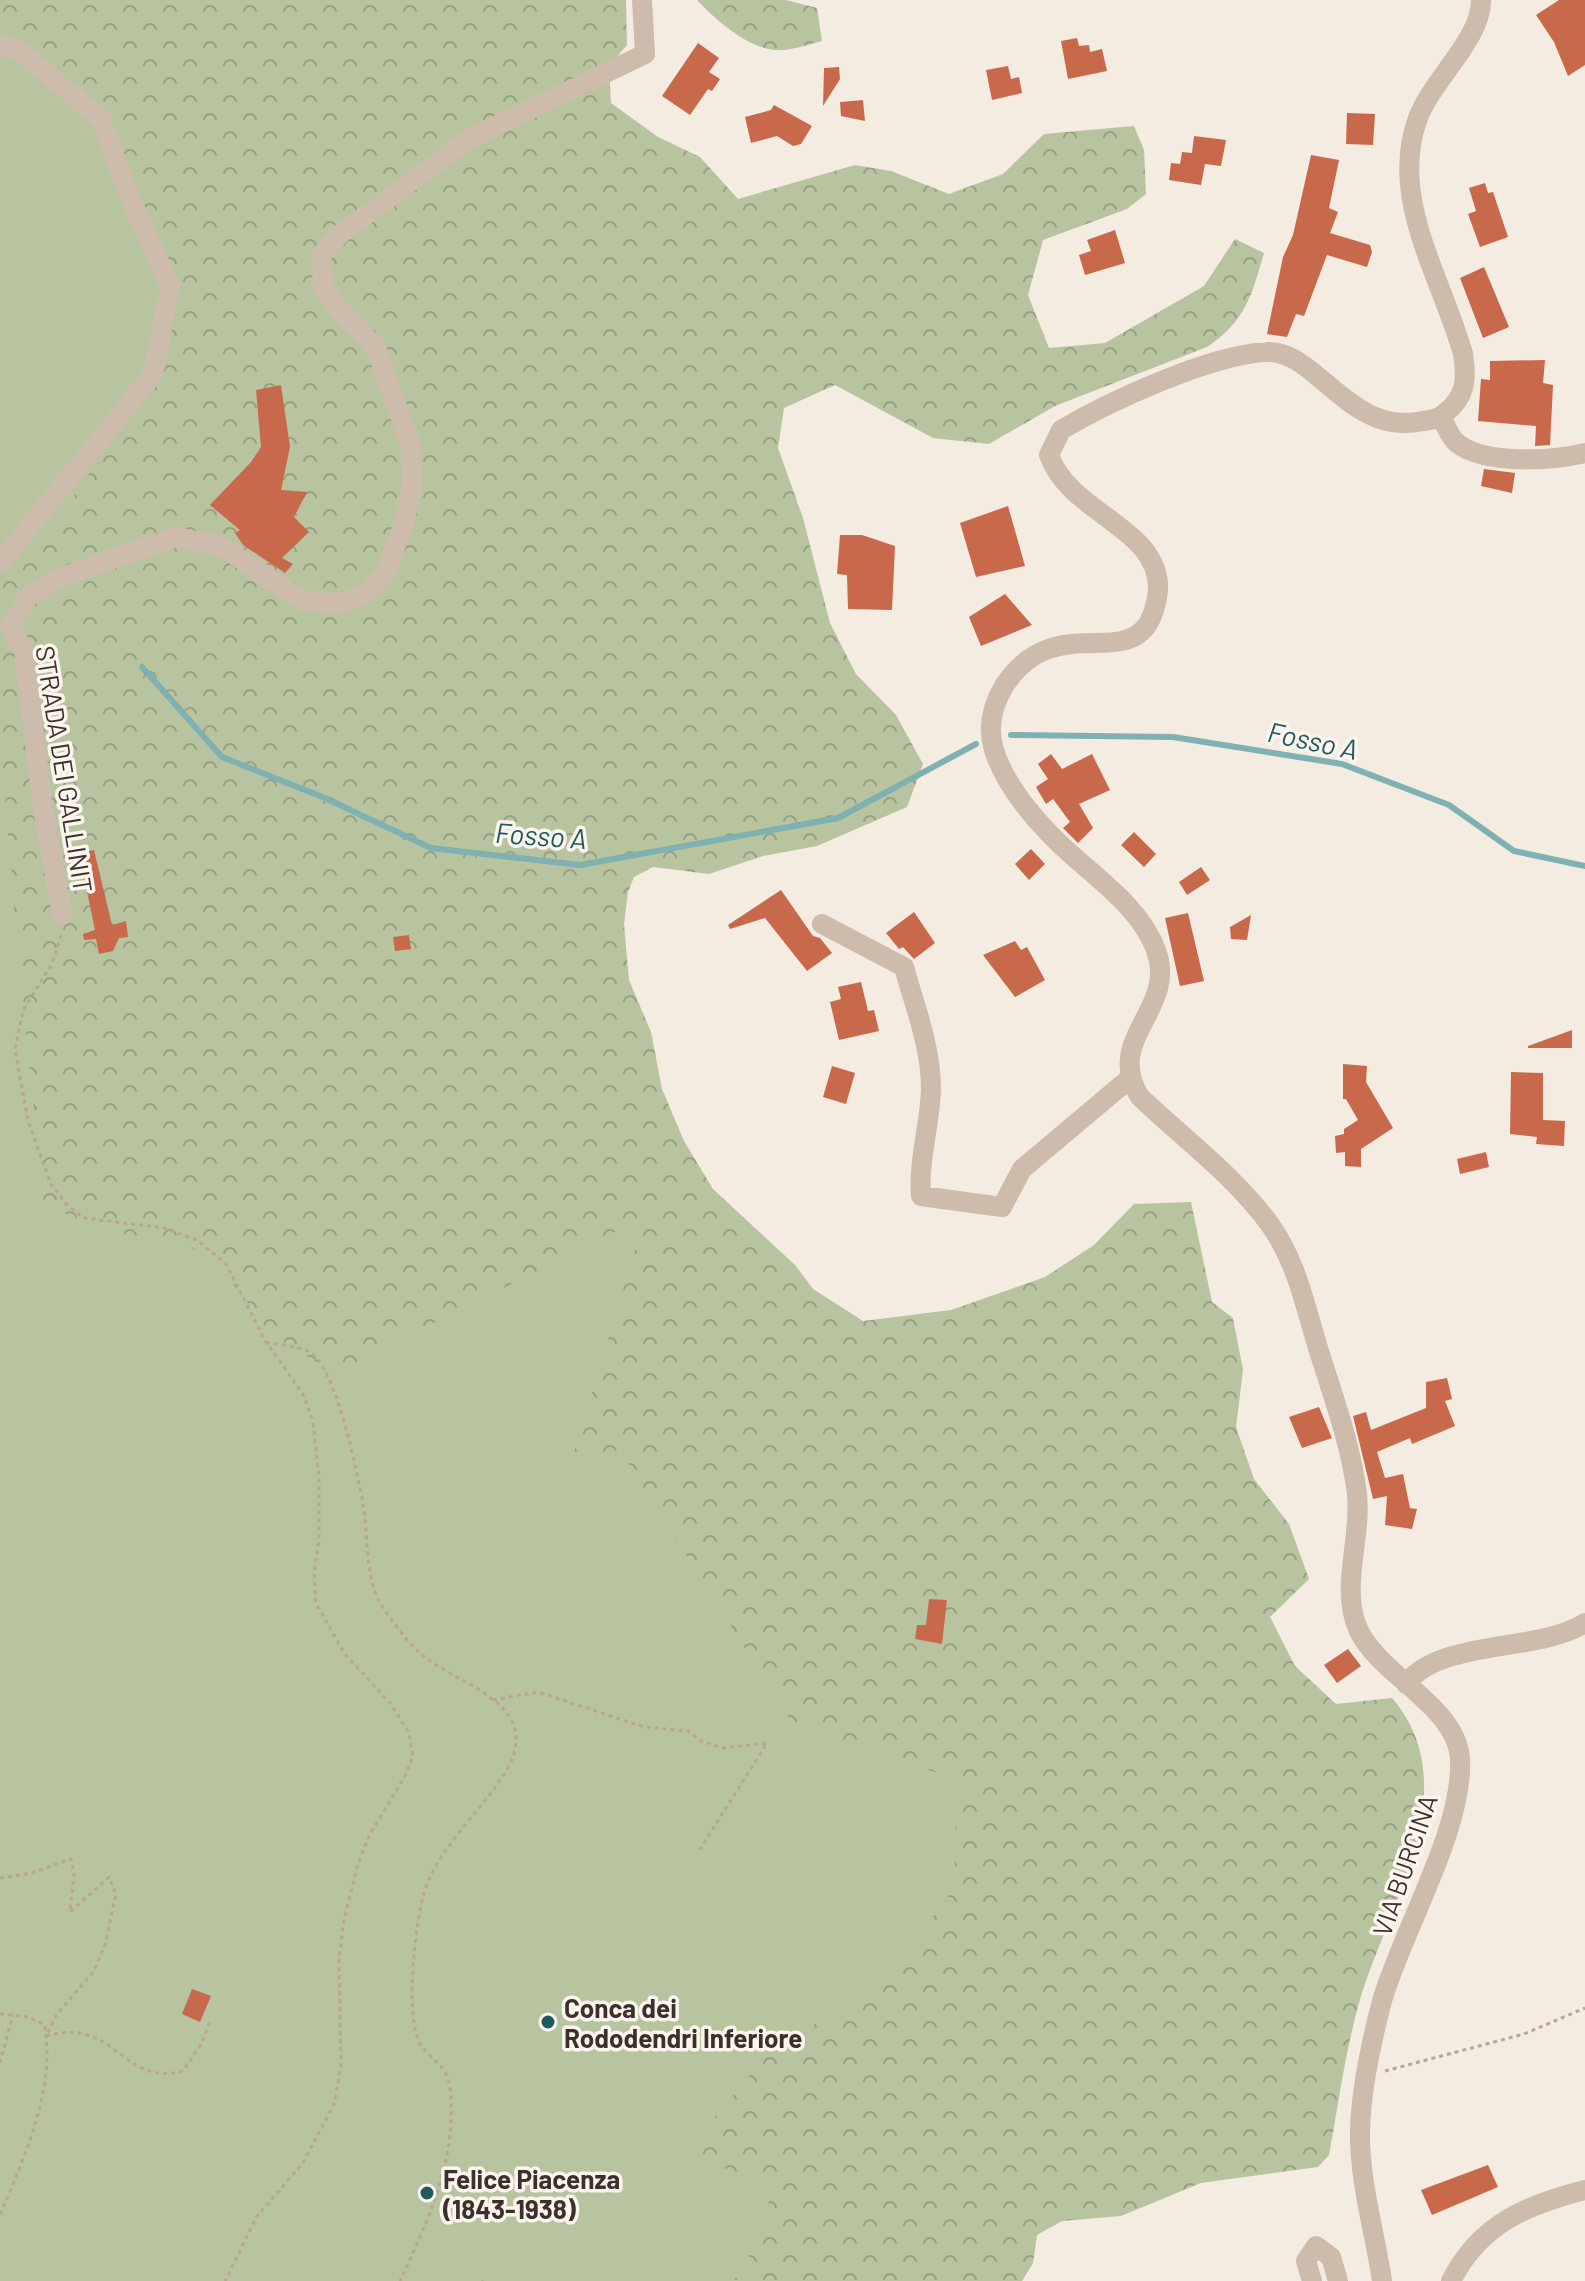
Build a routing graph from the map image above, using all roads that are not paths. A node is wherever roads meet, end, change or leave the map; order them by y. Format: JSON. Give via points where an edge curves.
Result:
{"nodes":[{"id":1,"x":642,"y":0,"type":"edge"},
{"id":2,"x":1481,"y":0,"type":"edge"},
{"id":3,"x":0,"y":45,"type":"edge"},
{"id":4,"x":1441,"y":417,"type":"junction"},
{"id":5,"x":1585,"y":453,"type":"edge"},
{"id":6,"x":0,"y":563,"type":"edge"},
{"id":7,"x":5,"y":623,"type":"edge"},
{"id":8,"x":62,"y":915,"type":"road end"},
{"id":9,"x":822,"y":924,"type":"dead end"},
{"id":10,"x":1129,"y":1079,"type":"junction"},
{"id":11,"x":1585,"y":1623,"type":"edge"},
{"id":12,"x":1406,"y":1684,"type":"junction"},
{"id":13,"x":1585,"y":2190,"type":"edge"},
{"id":14,"x":1312,"y":2281,"type":"edge"},
{"id":15,"x":1338,"y":2281,"type":"edge"},
{"id":16,"x":1382,"y":2281,"type":"edge"},
{"id":17,"x":1451,"y":2281,"type":"edge"}],
"edges":[{"from":1,"to":7,"type":"street","name":"STRADA DEI GALLINIT","via":[[645,54],[471,138],[340,234],[321,255],[323,287],[376,348],[411,447],[412,486],[404,523],[386,572],[367,593],[340,604],[303,601],[221,546],[176,537],[56,579],[28,597]]},
{"from":2,"to":4,"type":"street","via":[[1478,23],[1437,80],[1418,117],[1410,148],[1412,202],[1455,324],[1466,374],[1461,399]]},
{"from":3,"to":6,"type":"street","via":[[19,50],[101,119],[170,286],[153,374]]},
{"from":4,"to":5,"type":"street","via":[[1455,442],[1477,454],[1556,460]]},
{"from":4,"to":10,"type":"street","via":[[1408,425],[1386,422],[1363,412],[1299,362],[1270,351],[1193,371],[1081,418],[1053,442],[1049,455],[1060,478],[1146,550],[1158,590],[1143,631],[1127,638],[1047,648],[1025,660],[995,701],[990,725],[994,750],[1018,795],[1070,854],[1130,908],[1157,952],[1161,969],[1155,1004],[1129,1051]]},
{"from":7,"to":8,"type":"street","name":"STRADA DEI GALLINIT","via":[[24,651]]},
{"from":9,"to":10,"type":"street","via":[[904,967],[930,1059],[921,1196],[1002,1207],[1022,1169]]},
{"from":10,"to":12,"type":"street","name":"VIA BURCINA","via":[[1140,1097],[1252,1202],[1292,1258],[1355,1477],[1360,1518],[1351,1590],[1354,1613],[1369,1646]]},
{"from":11,"to":12,"type":"street","via":[[1552,1637],[1437,1662],[1413,1674]]},
{"from":12,"to":16,"type":"street","name":"VIA BURCINA","via":[[1453,1734],[1460,1756],[1458,1786],[1442,1844],[1383,2000],[1366,2075],[1362,2160]]},
{"from":13,"to":17,"type":"street","via":[[1542,2201],[1496,2224]]},
{"from":14,"to":15,"type":"street","via":[[1306,2261],[1316,2246],[1331,2257]]}]}
